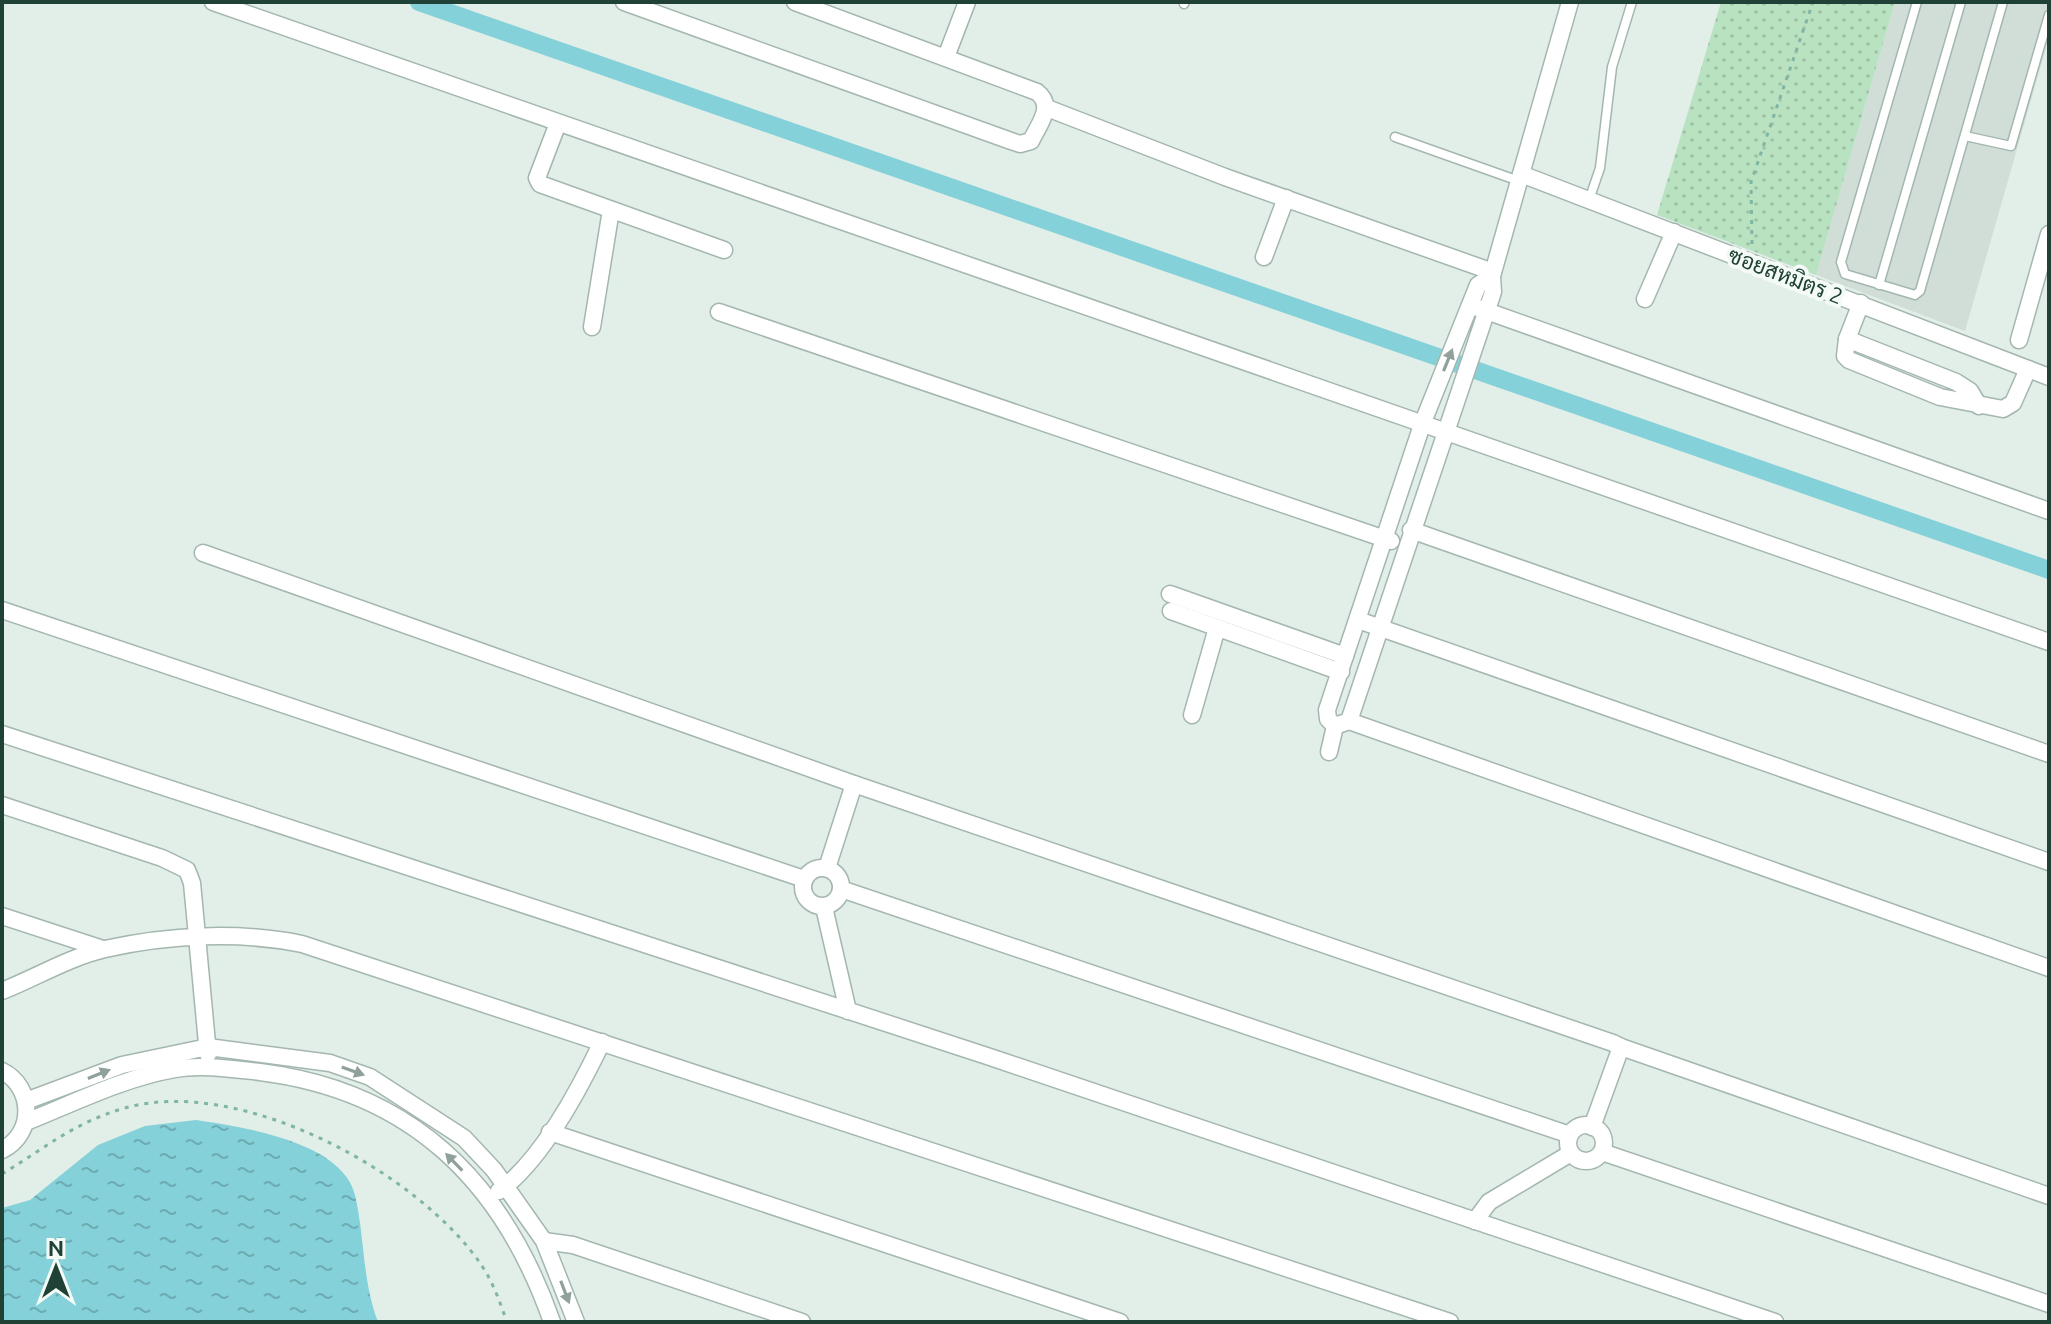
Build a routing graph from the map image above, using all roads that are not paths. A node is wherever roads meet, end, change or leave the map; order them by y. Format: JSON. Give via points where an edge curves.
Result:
{"nodes":[{"id":1,"x":213,"y":2,"type":"edge"},
{"id":2,"x":624,"y":2,"type":"edge"},
{"id":3,"x":795,"y":2,"type":"edge"},
{"id":4,"x":967,"y":2,"type":"edge"},
{"id":5,"x":1570,"y":2,"type":"edge"},
{"id":6,"x":1632,"y":2,"type":"edge"},
{"id":7,"x":1917,"y":2,"type":"edge"},
{"id":8,"x":1961,"y":2,"type":"edge"},
{"id":9,"x":2003,"y":2,"type":"edge"},
{"id":10,"x":2049,"y":15,"type":"edge"},
{"id":11,"x":946,"y":57,"type":"junction"},
{"id":12,"x":1047,"y":108,"type":"junction"},
{"id":13,"x":558,"y":123,"type":"junction"},
{"id":14,"x":1965,"y":136,"type":"junction"},
{"id":15,"x":1395,"y":137,"type":"dead end"},
{"id":16,"x":1520,"y":178,"type":"junction"},
{"id":17,"x":1286,"y":198,"type":"junction"},
{"id":18,"x":1589,"y":200,"type":"junction"},
{"id":19,"x":611,"y":210,"type":"junction"},
{"id":20,"x":1674,"y":232,"type":"junction"},
{"id":21,"x":2049,"y":234,"type":"edge"},
{"id":22,"x":724,"y":250,"type":"dead end"},
{"id":23,"x":1264,"y":257,"type":"dead end"},
{"id":24,"x":1492,"y":274,"type":"junction"},
{"id":25,"x":1879,"y":285,"type":"junction"},
{"id":26,"x":1645,"y":299,"type":"dead end"},
{"id":27,"x":1861,"y":303,"type":"junction"},
{"id":28,"x":1478,"y":308,"type":"junction"},
{"id":29,"x":719,"y":312,"type":"dead end"},
{"id":30,"x":592,"y":327,"type":"dead end"},
{"id":31,"x":2019,"y":340,"type":"dead end"},
{"id":32,"x":2028,"y":369,"type":"junction"},
{"id":33,"x":2049,"y":377,"type":"edge"},
{"id":34,"x":1423,"y":422,"type":"junction"},
{"id":35,"x":1443,"y":430,"type":"junction"},
{"id":36,"x":2049,"y":511,"type":"edge"},
{"id":37,"x":1411,"y":530,"type":"junction"},
{"id":38,"x":1384,"y":539,"type":"junction"},
{"id":39,"x":1406,"y":546,"type":"junction"},
{"id":40,"x":203,"y":553,"type":"dead end"},
{"id":41,"x":2,"y":610,"type":"edge"},
{"id":42,"x":1358,"y":620,"type":"junction"},
{"id":43,"x":1380,"y":627,"type":"junction"},
{"id":44,"x":1217,"y":628,"type":"junction"},
{"id":45,"x":2049,"y":642,"type":"edge"},
{"id":46,"x":1343,"y":664,"type":"junction"},
{"id":47,"x":1192,"y":715,"type":"dead end"},
{"id":48,"x":1342,"y":723,"type":"junction"},
{"id":49,"x":2,"y":734,"type":"edge"},
{"id":50,"x":1329,"y":752,"type":"dead end"},
{"id":51,"x":2049,"y":754,"type":"edge"},
{"id":52,"x":854,"y":784,"type":"junction"},
{"id":53,"x":2,"y":805,"type":"edge"},
{"id":54,"x":2049,"y":862,"type":"edge"},
{"id":55,"x":827,"y":868,"type":"junction"},
{"id":56,"x":804,"y":879,"type":"junction"},
{"id":57,"x":841,"y":889,"type":"junction"},
{"id":58,"x":824,"y":907,"type":"junction"},
{"id":59,"x":2,"y":916,"type":"edge"},
{"id":60,"x":197,"y":937,"type":"junction"},
{"id":61,"x":103,"y":949,"type":"junction"},
{"id":62,"x":2049,"y":968,"type":"edge"},
{"id":63,"x":2,"y":991,"type":"edge"},
{"id":64,"x":848,"y":1011,"type":"junction"},
{"id":65,"x":602,"y":1042,"type":"junction"},
{"id":66,"x":208,"y":1047,"type":"junction"},
{"id":67,"x":1621,"y":1047,"type":"junction"},
{"id":68,"x":207,"y":1068,"type":"junction"},
{"id":69,"x":2,"y":1071,"type":"edge"},
{"id":70,"x":26,"y":1101,"type":"junction"},
{"id":71,"x":26,"y":1122,"type":"junction"},
{"id":72,"x":1592,"y":1127,"type":"junction"},
{"id":73,"x":550,"y":1132,"type":"junction"},
{"id":74,"x":1570,"y":1135,"type":"junction"},
{"id":75,"x":2,"y":1150,"type":"edge"},
{"id":76,"x":1602,"y":1152,"type":"junction"},
{"id":77,"x":1571,"y":1153,"type":"junction"},
{"id":78,"x":507,"y":1185,"type":"junction"},
{"id":79,"x":2049,"y":1196,"type":"edge"},
{"id":80,"x":488,"y":1198,"type":"junction"},
{"id":81,"x":1475,"y":1221,"type":"junction"},
{"id":82,"x":544,"y":1241,"type":"junction"},
{"id":83,"x":2049,"y":1304,"type":"edge"},
{"id":84,"x":552,"y":1322,"type":"edge"},
{"id":85,"x":576,"y":1322,"type":"edge"},
{"id":86,"x":802,"y":1322,"type":"edge"},
{"id":87,"x":1120,"y":1322,"type":"edge"},
{"id":88,"x":1450,"y":1322,"type":"edge"},
{"id":89,"x":1775,"y":1322,"type":"edge"}],
"edges":[{"from":1,"to":13,"type":"street"},
{"from":2,"to":12,"type":"street","via":[[1020,144],[1031,141]]},
{"from":3,"to":11,"type":"street"},
{"from":4,"to":11,"type":"street"},
{"from":5,"to":16,"type":"street"},
{"from":6,"to":18,"type":"lane","via":[[1612,67],[1600,168]]},
{"from":7,"to":25,"type":"lane","via":[[1841,262],[1845,274]]},
{"from":8,"to":25,"type":"lane"},
{"from":9,"to":14,"type":"lane"},
{"from":10,"to":14,"type":"lane","via":[[2011,146]]},
{"from":11,"to":12,"type":"street","via":[[1037,92]]},
{"from":12,"to":17,"type":"street"},
{"from":13,"to":19,"type":"street","via":[[537,181]]},
{"from":13,"to":34,"type":"street"},
{"from":14,"to":25,"type":"lane","via":[[1920,291],[1909,295]]},
{"from":15,"to":16,"type":"lane"},
{"from":16,"to":18,"type":"street","name":"ซอยสหมิตร 2"},
{"from":16,"to":24,"type":"street"},
{"from":17,"to":23,"type":"street"},
{"from":17,"to":24,"type":"street"},
{"from":18,"to":20,"type":"street","name":"ซอยสหมิตร 2"},
{"from":19,"to":22,"type":"street"},
{"from":19,"to":30,"type":"street"},
{"from":20,"to":26,"type":"street"},
{"from":20,"to":27,"type":"street","name":"ซอยสหมิตร 2"},
{"from":21,"to":31,"type":"street"},
{"from":24,"to":28,"type":"street","via":[[1478,285]]},
{"from":27,"to":32,"type":"street","name":"ซอยสหมิตร 2"},
{"from":27,"to":32,"type":"street","via":[[1847,339],[1956,382],[1979,406],[2009,406]]},
{"from":34,"to":28,"type":"street","one_way":true,"via":[[1461,326]]},
{"from":28,"to":35,"type":"street","via":[[1478,332]]},
{"from":28,"to":36,"type":"street"},
{"from":29,"to":38,"type":"street"},
{"from":32,"to":33,"type":"street","name":"ซอยสหมิตร 2"},
{"from":34,"to":35,"type":"street"},
{"from":34,"to":38,"type":"street"},
{"from":35,"to":37,"type":"street"},
{"from":35,"to":45,"type":"street"},
{"from":37,"to":39,"type":"street"},
{"from":37,"to":51,"type":"street"},
{"from":38,"to":39,"type":"street"},
{"from":38,"to":42,"type":"street"},
{"from":39,"to":43,"type":"street"},
{"from":40,"to":52,"type":"street"},
{"from":41,"to":56,"type":"street"},
{"from":42,"to":43,"type":"street"},
{"from":42,"to":46,"type":"street"},
{"from":43,"to":48,"type":"street"},
{"from":43,"to":54,"type":"street"},
{"from":44,"to":46,"type":"street"},
{"from":44,"to":46,"type":"street","via":[[1171,603]]},
{"from":44,"to":47,"type":"street"},
{"from":46,"to":48,"type":"street","via":[[1327,710],[1328,719]]},
{"from":48,"to":50,"type":"street"},
{"from":48,"to":62,"type":"street"},
{"from":49,"to":64,"type":"street"},
{"from":52,"to":55,"type":"street"},
{"from":52,"to":67,"type":"street"},
{"from":53,"to":60,"type":"street","via":[[187,870]]},
{"from":55,"to":56,"type":"street","via":[[813,870]]},
{"from":55,"to":57,"type":"street","via":[[838,876]]},
{"from":56,"to":58,"type":"street","via":[[806,899]]},
{"from":57,"to":58,"type":"street","via":[[836,901]]},
{"from":57,"to":74,"type":"street"},
{"from":58,"to":64,"type":"street"},
{"from":59,"to":61,"type":"street"},
{"from":60,"to":61,"type":"street"},
{"from":60,"to":65,"type":"street","via":[[302,944]]},
{"from":60,"to":66,"type":"street"},
{"from":61,"to":63,"type":"street"},
{"from":64,"to":81,"type":"street"},
{"from":65,"to":73,"type":"street"},
{"from":65,"to":88,"type":"street"},
{"from":66,"to":68,"type":"street"},
{"from":70,"to":66,"type":"street","one_way":true,"via":[[122,1065]]},
{"from":66,"to":78,"type":"street","one_way":true,"via":[[330,1063],[370,1077],[464,1138]]},
{"from":67,"to":72,"type":"street"},
{"from":67,"to":79,"type":"street"},
{"from":68,"to":71,"type":"street","via":[[177,1068],[112,1087]]},
{"from":80,"to":68,"type":"street","one_way":true,"via":[[449,1155],[411,1125],[357,1095],[283,1075]]},
{"from":69,"to":70,"type":"street","via":[[20,1087]]},
{"from":70,"to":71,"type":"street"},
{"from":71,"to":75,"type":"street","via":[[20,1136]]},
{"from":72,"to":74,"type":"street","via":[[1579,1127]]},
{"from":72,"to":76,"type":"street","via":[[1603,1140]]},
{"from":73,"to":78,"type":"street"},
{"from":73,"to":87,"type":"street"},
{"from":74,"to":77,"type":"street"},
{"from":76,"to":77,"type":"street","via":[[1587,1161]]},
{"from":76,"to":83,"type":"street"},
{"from":77,"to":81,"type":"street","via":[[1489,1202]]},
{"from":78,"to":80,"type":"street"},
{"from":78,"to":82,"type":"street"},
{"from":80,"to":84,"type":"street","via":[[533,1269]]},
{"from":81,"to":89,"type":"street"},
{"from":82,"to":85,"type":"street","one_way":true},
{"from":82,"to":86,"type":"street","via":[[573,1245]]}]}
